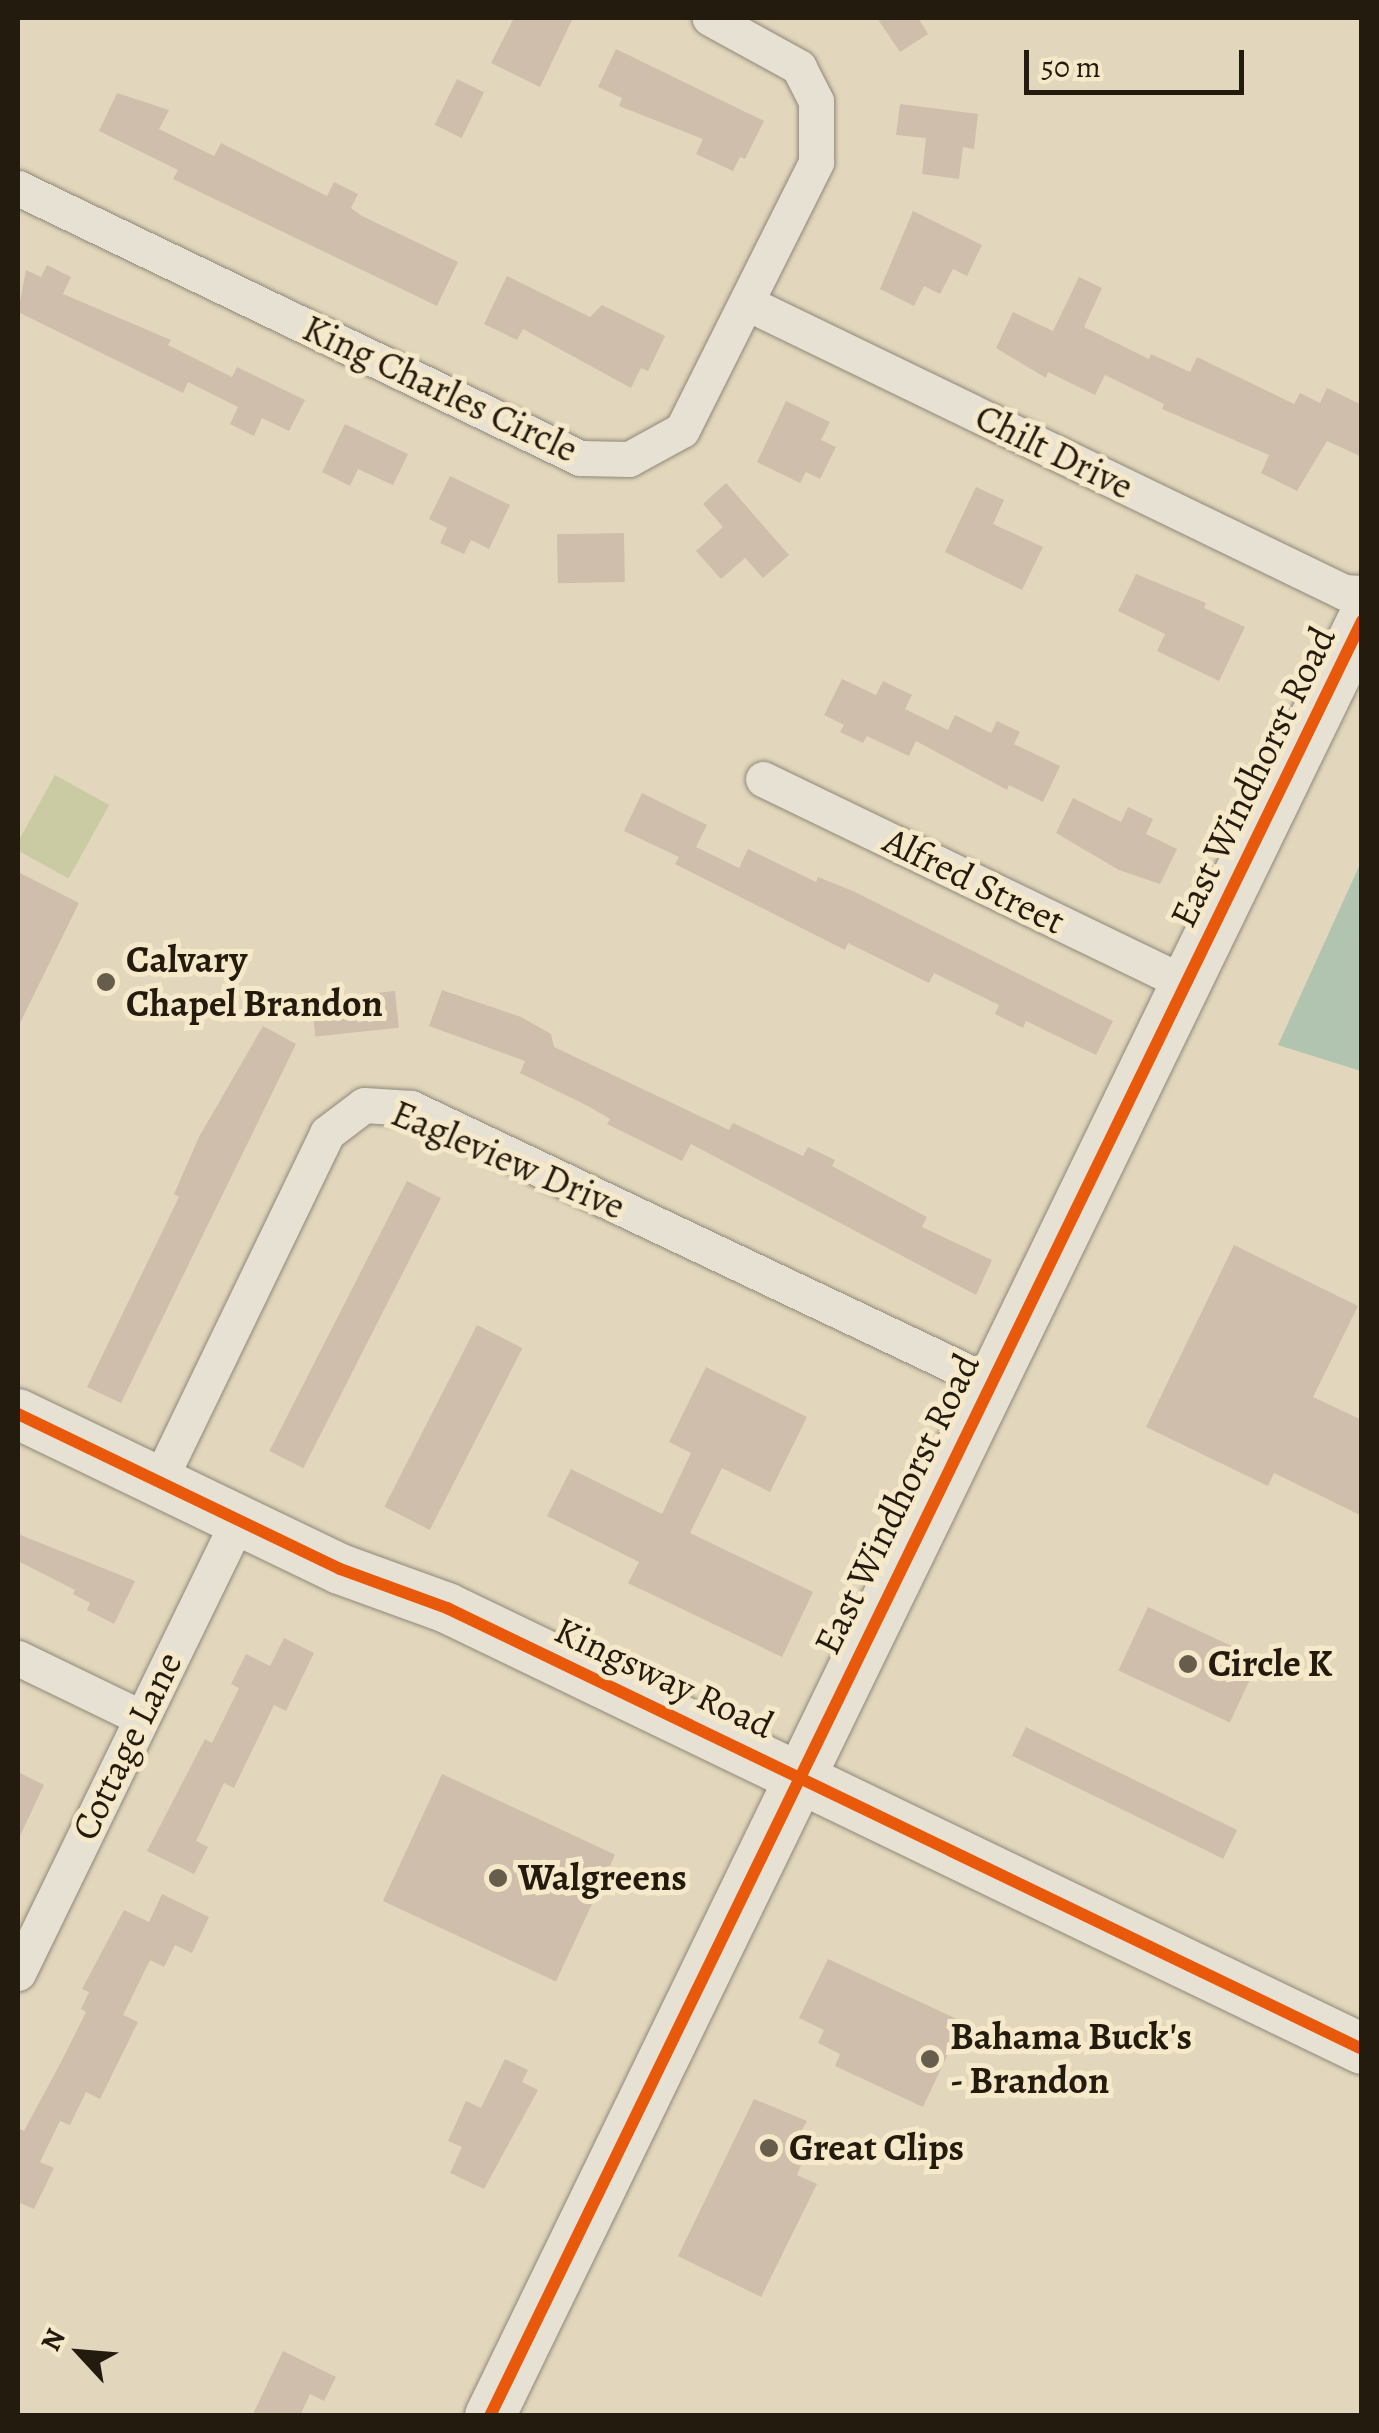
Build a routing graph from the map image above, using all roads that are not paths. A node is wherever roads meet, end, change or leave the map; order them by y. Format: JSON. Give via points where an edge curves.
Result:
{"nodes":[{"id":1,"x":710,"y":18,"type":"edge"},
{"id":2,"x":18,"y":188,"type":"edge"},
{"id":3,"x":749,"y":304,"type":"junction"},
{"id":4,"x":1362,"y":593,"type":"edge"},
{"id":5,"x":1362,"y":621,"type":"edge"},
{"id":6,"x":763,"y":778,"type":"dead end"},
{"id":7,"x":1186,"y":983,"type":"junction"},
{"id":8,"x":989,"y":1382,"type":"junction"},
{"id":9,"x":18,"y":1414,"type":"edge"},
{"id":10,"x":159,"y":1481,"type":"junction"},
{"id":11,"x":221,"y":1513,"type":"junction"},
{"id":12,"x":18,"y":1658,"type":"edge"},
{"id":13,"x":140,"y":1717,"type":"junction"},
{"id":14,"x":792,"y":1789,"type":"junction"},
{"id":15,"x":18,"y":1973,"type":"edge"},
{"id":16,"x":1362,"y":2049,"type":"edge"},
{"id":17,"x":1362,"y":2084,"type":"edge"},
{"id":18,"x":490,"y":2416,"type":"edge"}],
"edges":[{"from":1,"to":3,"type":"street","name":"King Charles Circle","via":[[798,68],[816,101],[821,131],[816,162]]},
{"from":2,"to":3,"type":"street","name":"King Charles Circle","via":[[580,458],[604,462],[630,459],[682,430]]},
{"from":3,"to":4,"type":"street","name":"Chilt Drive","via":[[1344,592]]},
{"from":5,"to":7,"type":"street","name":"East Windhorst Road"},
{"from":6,"to":7,"type":"street","name":"Alfred Street"},
{"from":7,"to":8,"type":"street","name":"East Windhorst Road"},
{"from":8,"to":10,"type":"street","name":"Eagleview Drive","via":[[387,1102],[364,1104],[327,1133]]},
{"from":8,"to":14,"type":"street","name":"East Windhorst Road"},
{"from":9,"to":10,"type":"street","name":"Kingsway Road"},
{"from":10,"to":11,"type":"street","name":"Kingsway Road"},
{"from":11,"to":13,"type":"street","name":"Cottage Lane"},
{"from":11,"to":14,"type":"street","name":"Kingsway Road","via":[[340,1569],[465,1648]]},
{"from":12,"to":13,"type":"street"},
{"from":13,"to":15,"type":"street","name":"Cottage Lane"},
{"from":14,"to":16,"type":"street","name":"Kingsway Road"},
{"from":14,"to":17,"type":"street","name":"Kingsway Road"},
{"from":14,"to":18,"type":"street","name":"East Windhorst Road"}]}
